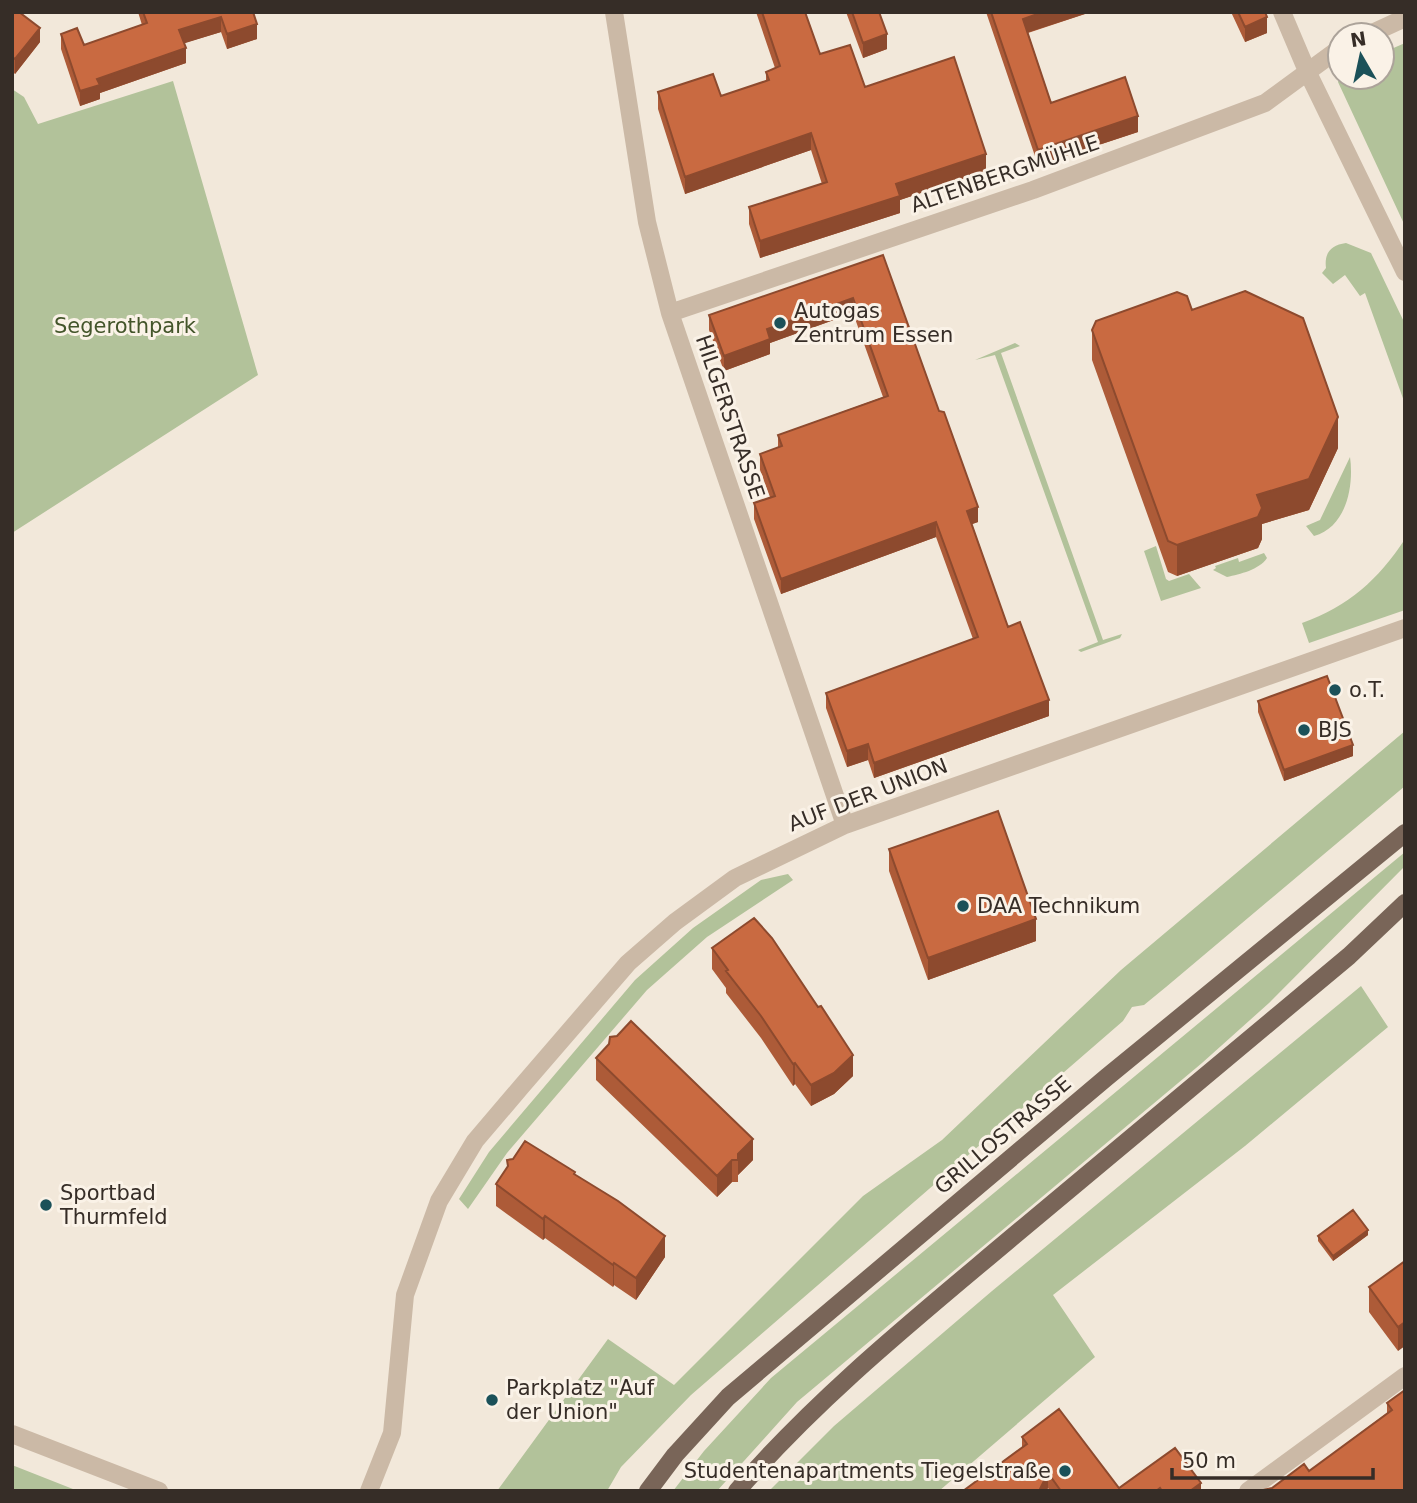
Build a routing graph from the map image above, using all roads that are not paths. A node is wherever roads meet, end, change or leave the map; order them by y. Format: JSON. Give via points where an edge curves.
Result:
{"nodes":[{"id":1,"x":614,"y":12,"type":"edge"},
{"id":2,"x":1282,"y":12,"type":"edge"},
{"id":3,"x":1326,"y":58,"type":"edge"},
{"id":4,"x":1307,"y":71,"type":"junction"},
{"id":5,"x":1405,"y":272,"type":"edge"},
{"id":6,"x":670,"y":313,"type":"junction"},
{"id":7,"x":1405,"y":628,"type":"edge"},
{"id":8,"x":845,"y":825,"type":"junction"},
{"id":9,"x":1405,"y":833,"type":"edge"},
{"id":10,"x":1405,"y":903,"type":"edge"},
{"id":11,"x":1405,"y":1376,"type":"edge"},
{"id":12,"x":12,"y":1434,"type":"edge"},
{"id":13,"x":159,"y":1491,"type":"edge"},
{"id":14,"x":369,"y":1491,"type":"edge"},
{"id":15,"x":648,"y":1491,"type":"edge"},
{"id":16,"x":737,"y":1491,"type":"edge"},
{"id":17,"x":1248,"y":1491,"type":"edge"}],
"edges":[{"from":1,"to":6,"type":"street","name":"HILGERSTRASSE","via":[[647,222]]},
{"from":2,"to":4,"type":"street"},
{"from":3,"to":4,"type":"street","name":"ALTENBERGMÜHLE"},
{"from":4,"to":5,"type":"street"},
{"from":4,"to":6,"type":"street","name":"ALTENBERGMÜHLE","via":[[1265,103],[1240,113],[1033,190]]},
{"from":6,"to":8,"type":"street","name":"HILGERSTRASSE"},
{"from":7,"to":8,"type":"street","name":"AUF DER UNION"},
{"from":8,"to":14,"type":"street","name":"AUF DER UNION","via":[[736,878],[674,922],[628,963],[475,1141],[439,1201],[409,1283],[392,1433]]},
{"from":9,"to":15,"type":"main road","name":"GRILLOSTRASSE","via":[[728,1397]]},
{"from":10,"to":16,"type":"main road","via":[[1349,956],[897,1334],[814,1408]]},
{"from":11,"to":17,"type":"street"},
{"from":12,"to":13,"type":"street"}]}
